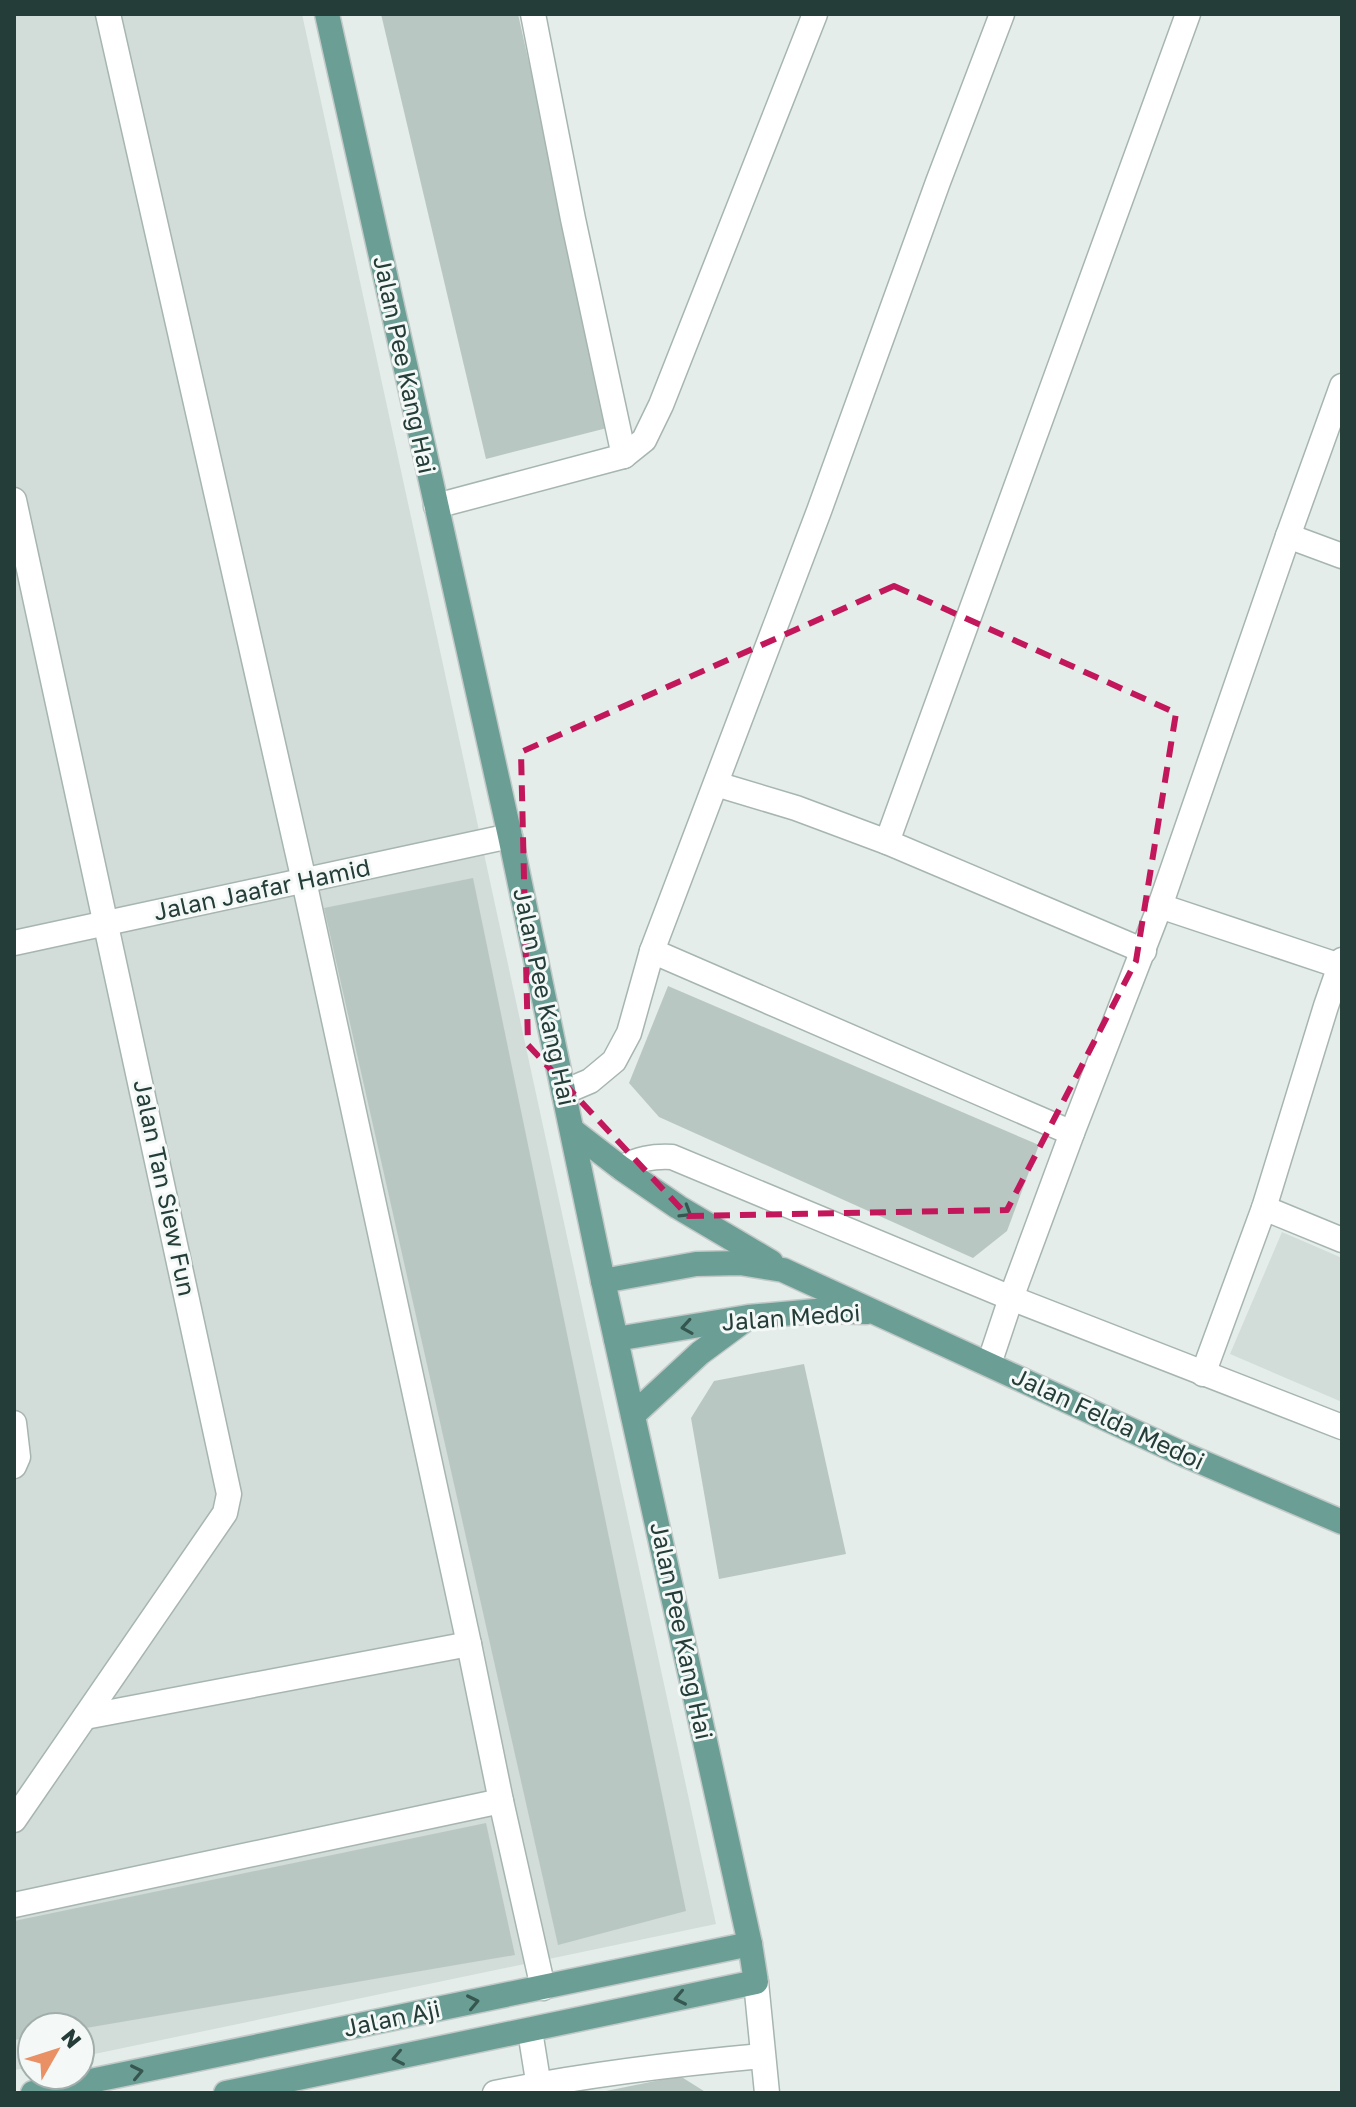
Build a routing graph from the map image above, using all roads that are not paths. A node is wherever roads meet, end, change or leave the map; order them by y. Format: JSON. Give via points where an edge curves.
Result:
{"nodes":[{"id":1,"x":108,"y":14,"type":"edge"},
{"id":2,"x":327,"y":14,"type":"edge"},
{"id":3,"x":533,"y":14,"type":"edge"},
{"id":4,"x":815,"y":14,"type":"edge"},
{"id":5,"x":1002,"y":14,"type":"edge"},
{"id":6,"x":1188,"y":14,"type":"edge"},
{"id":7,"x":1342,"y":386,"type":"edge"},
{"id":8,"x":624,"y":456,"type":"junction"},
{"id":9,"x":14,"y":500,"type":"edge"},
{"id":10,"x":436,"y":506,"type":"junction"},
{"id":11,"x":1288,"y":536,"type":"junction"},
{"id":12,"x":1342,"y":556,"type":"edge"},
{"id":13,"x":716,"y":784,"type":"junction"},
{"id":14,"x":510,"y":836,"type":"junction"},
{"id":15,"x":887,"y":842,"type":"junction"},
{"id":16,"x":304,"y":881,"type":"junction"},
{"id":17,"x":1160,"y":906,"type":"junction"},
{"id":18,"x":107,"y":923,"type":"junction"},
{"id":19,"x":14,"y":943,"type":"edge"},
{"id":20,"x":652,"y":951,"type":"junction"},
{"id":21,"x":1144,"y":951,"type":"junction"},
{"id":22,"x":1341,"y":963,"type":"edge"},
{"id":23,"x":1334,"y":1009,"type":"edge"},
{"id":24,"x":564,"y":1092,"type":"junction"},
{"id":25,"x":573,"y":1131,"type":"junction"},
{"id":26,"x":1072,"y":1133,"type":"junction"},
{"id":27,"x":621,"y":1168,"type":"junction"},
{"id":28,"x":1264,"y":1208,"type":"junction"},
{"id":29,"x":1342,"y":1240,"type":"edge"},
{"id":30,"x":783,"y":1270,"type":"junction"},
{"id":31,"x":603,"y":1281,"type":"junction"},
{"id":32,"x":1011,"y":1298,"type":"junction"},
{"id":33,"x":876,"y":1312,"type":"junction"},
{"id":34,"x":748,"y":1317,"type":"junction"},
{"id":35,"x":616,"y":1339,"type":"junction"},
{"id":36,"x":989,"y":1364,"type":"junction"},
{"id":37,"x":1203,"y":1374,"type":"junction"},
{"id":38,"x":633,"y":1415,"type":"junction"},
{"id":39,"x":14,"y":1423,"type":"edge"},
{"id":40,"x":1342,"y":1427,"type":"edge"},
{"id":41,"x":14,"y":1466,"type":"edge"},
{"id":42,"x":1342,"y":1522,"type":"edge"},
{"id":43,"x":469,"y":1644,"type":"junction"},
{"id":44,"x":85,"y":1717,"type":"junction"},
{"id":45,"x":501,"y":1801,"type":"junction"},
{"id":46,"x":14,"y":1820,"type":"edge"},
{"id":47,"x":14,"y":1905,"type":"edge"},
{"id":48,"x":750,"y":1944,"type":"junction"},
{"id":49,"x":756,"y":1982,"type":"junction"},
{"id":50,"x":543,"y":1988,"type":"junction"},
{"id":51,"x":530,"y":2031,"type":"junction"},
{"id":52,"x":762,"y":2056,"type":"junction"},
{"id":53,"x":539,"y":2089,"type":"edge"},
{"id":54,"x":33,"y":2093,"type":"edge"},
{"id":55,"x":226,"y":2093,"type":"edge"},
{"id":56,"x":495,"y":2093,"type":"edge"},
{"id":57,"x":767,"y":2093,"type":"edge"}],
"edges":[{"from":1,"to":16,"type":"street"},
{"from":2,"to":10,"type":"main road","name":"Jalan Pee Kang Hai"},
{"from":3,"to":8,"type":"street"},
{"from":4,"to":8,"type":"street","via":[[661,405],[644,440]]},
{"from":5,"to":13,"type":"street"},
{"from":6,"to":15,"type":"street"},
{"from":7,"to":11,"type":"street"},
{"from":8,"to":10,"type":"street"},
{"from":9,"to":18,"type":"street","name":"Jalan Tan Siew Fun"},
{"from":10,"to":14,"type":"main road","name":"Jalan Pee Kang Hai"},
{"from":11,"to":12,"type":"street"},
{"from":11,"to":17,"type":"street"},
{"from":13,"to":15,"type":"street"},
{"from":13,"to":20,"type":"street"},
{"from":14,"to":16,"type":"street","name":"Jalan Jaafar Hamid"},
{"from":14,"to":24,"type":"main road","name":"Jalan Pee Kang Hai"},
{"from":15,"to":21,"type":"street"},
{"from":16,"to":18,"type":"street","name":"Jalan Jaafar Hamid"},
{"from":16,"to":43,"type":"street"},
{"from":17,"to":21,"type":"street"},
{"from":17,"to":22,"type":"street"},
{"from":18,"to":19,"type":"street","name":"Jalan Jaafar Hamid"},
{"from":18,"to":44,"type":"street","name":"Jalan Tan Siew Fun","via":[[229,1494],[225,1513]]},
{"from":20,"to":24,"type":"street","via":[[629,1033],[614,1061],[590,1081]]},
{"from":20,"to":26,"type":"street"},
{"from":21,"to":26,"type":"street"},
{"from":22,"to":23,"type":"street"},
{"from":23,"to":28,"type":"street"},
{"from":24,"to":25,"type":"main road","name":"Jalan Pee Kang Hai"},
{"from":25,"to":27,"type":"main road"},
{"from":25,"to":31,"type":"main road","name":"Jalan Pee Kang Hai"},
{"from":26,"to":32,"type":"street"},
{"from":27,"to":30,"type":"main road","one_way":true},
{"from":27,"to":32,"type":"street","via":[[654,1156],[672,1157]]},
{"from":28,"to":29,"type":"street"},
{"from":28,"to":37,"type":"street"},
{"from":30,"to":31,"type":"main road","name":"Jalan Medoi","via":[[740,1263],[696,1264]]},
{"from":30,"to":33,"type":"main road","name":"Jalan Medoi"},
{"from":31,"to":35,"type":"main road","name":"Jalan Pee Kang Hai"},
{"from":32,"to":36,"type":"street"},
{"from":32,"to":37,"type":"street"},
{"from":33,"to":34,"type":"main road","name":"Jalan Medoi"},
{"from":33,"to":36,"type":"main road","name":"Jalan Felda Medoi"},
{"from":34,"to":35,"type":"main road","name":"Jalan Medoi","one_way":true},
{"from":34,"to":38,"type":"main road"},
{"from":35,"to":38,"type":"main road","name":"Jalan Pee Kang Hai"},
{"from":36,"to":42,"type":"main road","name":"Jalan Felda Medoi"},
{"from":37,"to":40,"type":"street"},
{"from":38,"to":48,"type":"main road","name":"Jalan Pee Kang Hai"},
{"from":39,"to":41,"type":"street"},
{"from":43,"to":44,"type":"street"},
{"from":43,"to":45,"type":"street"},
{"from":44,"to":46,"type":"street","name":"Jalan Tan Siew Fun"},
{"from":45,"to":47,"type":"street"},
{"from":45,"to":50,"type":"street"},
{"from":48,"to":49,"type":"main road","name":"Jalan Pee Kang Hai"},
{"from":48,"to":50,"type":"main road","name":"Jalan Aji"},
{"from":49,"to":51,"type":"main road","name":"Jalan Aji","one_way":true},
{"from":49,"to":52,"type":"street"},
{"from":54,"to":50,"type":"main road","name":"Jalan Aji","one_way":true},
{"from":51,"to":53,"type":"street"},
{"from":51,"to":55,"type":"main road","name":"Jalan Aji","one_way":true},
{"from":52,"to":53,"type":"street","via":[[680,2064]]},
{"from":52,"to":57,"type":"street"},
{"from":53,"to":56,"type":"street"}]}
